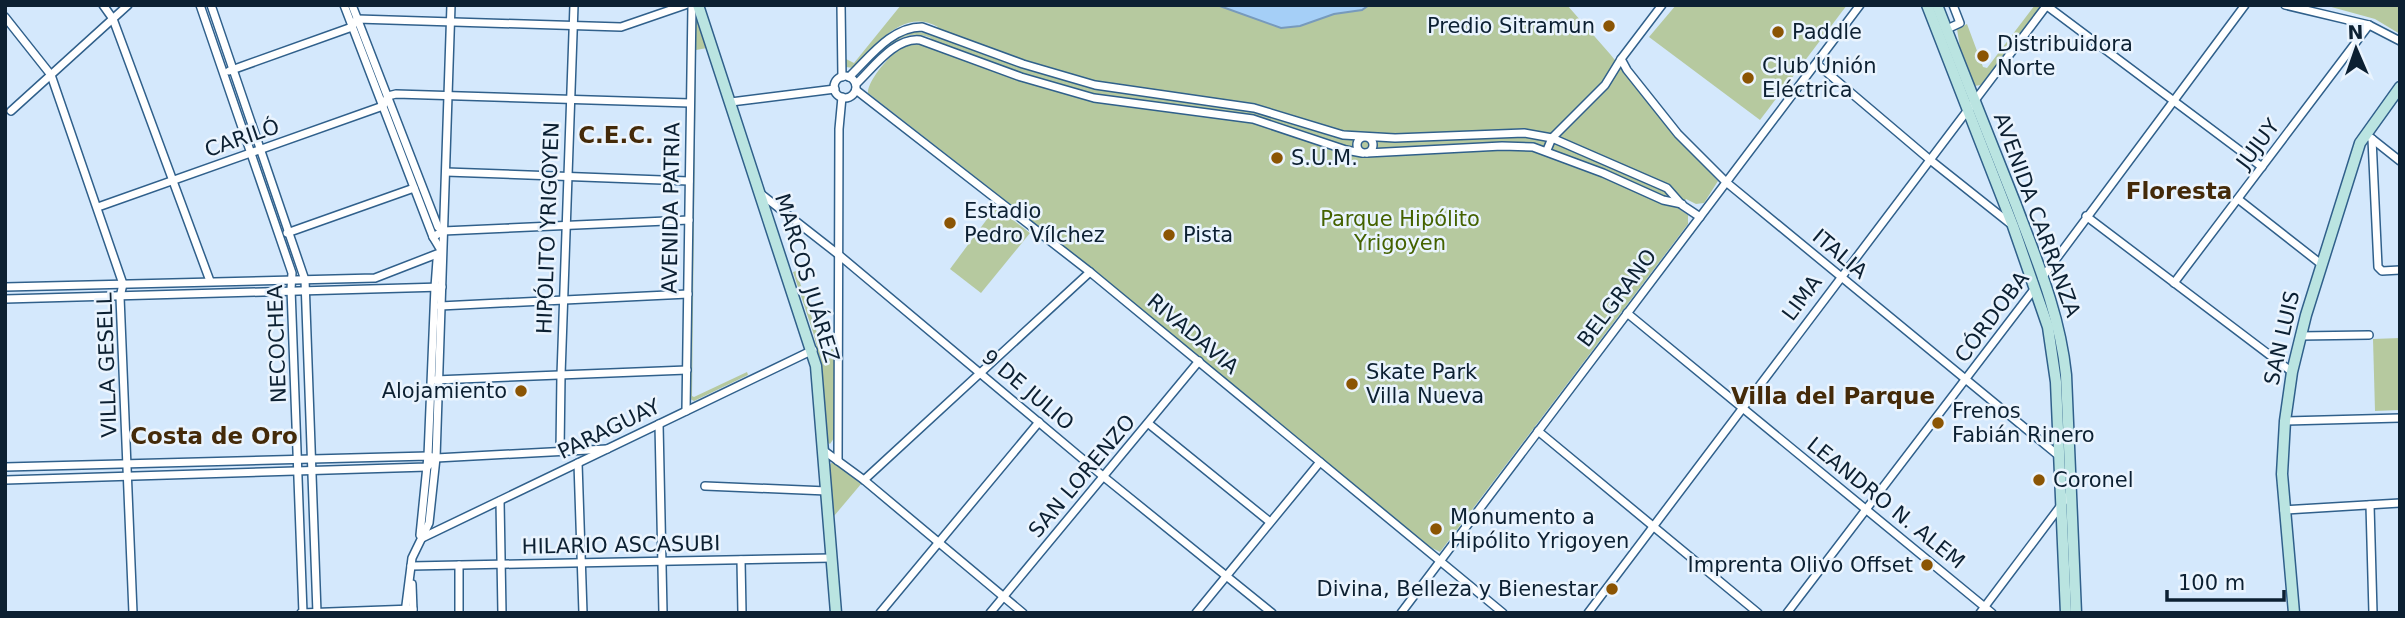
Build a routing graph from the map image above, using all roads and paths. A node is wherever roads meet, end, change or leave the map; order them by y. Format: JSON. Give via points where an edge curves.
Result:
{"nodes":[{"id":1,"x":103,"y":5,"type":"edge"},
{"id":2,"x":128,"y":5,"type":"edge"},
{"id":3,"x":200,"y":5,"type":"edge"},
{"id":4,"x":211,"y":5,"type":"edge"},
{"id":5,"x":344,"y":5,"type":"edge"},
{"id":6,"x":352,"y":5,"type":"edge"},
{"id":7,"x":452,"y":5,"type":"edge"},
{"id":8,"x":574,"y":5,"type":"edge"},
{"id":9,"x":685,"y":5,"type":"edge"},
{"id":10,"x":692,"y":5,"type":"edge"},
{"id":11,"x":698,"y":5,"type":"edge"},
{"id":12,"x":841,"y":5,"type":"edge"},
{"id":13,"x":1662,"y":5,"type":"edge"},
{"id":14,"x":1860,"y":5,"type":"edge"},
{"id":15,"x":1927,"y":5,"type":"edge"},
{"id":16,"x":1937,"y":5,"type":"edge"},
{"id":17,"x":1953,"y":5,"type":"edge"},
{"id":18,"x":2245,"y":5,"type":"edge"},
{"id":19,"x":2285,"y":5,"type":"edge"},
{"id":20,"x":2047,"y":6,"type":"edge"},
{"id":21,"x":5,"y":17,"type":"edge"},
{"id":22,"x":113,"y":19,"type":"junction"},
{"id":23,"x":357,"y":19,"type":"junction"},
{"id":24,"x":451,"y":22,"type":"junction"},
{"id":25,"x":2369,"y":25,"type":"junction"},
{"id":26,"x":573,"y":26,"type":"junction"},
{"id":27,"x":352,"y":27,"type":"junction"},
{"id":28,"x":1947,"y":29,"type":"junction"},
{"id":29,"x":2400,"y":41,"type":"edge"},
{"id":30,"x":1621,"y":59,"type":"junction"},
{"id":31,"x":1817,"y":64,"type":"junction"},
{"id":32,"x":232,"y":70,"type":"junction"},
{"id":33,"x":223,"y":73,"type":"junction"},
{"id":34,"x":51,"y":75,"type":"junction"},
{"id":35,"x":845,"y":77,"type":"junction"},
{"id":36,"x":856,"y":87,"type":"junction"},
{"id":37,"x":1119,"y":88,"type":"junction"},
{"id":38,"x":835,"y":89,"type":"junction"},
{"id":39,"x":2399,"y":89,"type":"edge"},
{"id":40,"x":390,"y":95,"type":"junction"},
{"id":41,"x":449,"y":96,"type":"junction"},
{"id":42,"x":842,"y":97,"type":"junction"},
{"id":43,"x":571,"y":99,"type":"junction"},
{"id":44,"x":1975,"y":100,"type":"junction"},
{"id":45,"x":1117,"y":101,"type":"junction"},
{"id":46,"x":2175,"y":101,"type":"junction"},
{"id":47,"x":731,"y":102,"type":"junction"},
{"id":48,"x":690,"y":103,"type":"junction"},
{"id":49,"x":383,"y":106,"type":"junction"},
{"id":50,"x":1968,"y":109,"type":"junction"},
{"id":51,"x":11,"y":111,"type":"dead end"},
{"id":52,"x":2369,"y":136,"type":"junction"},
{"id":53,"x":1366,"y":138,"type":"junction"},
{"id":54,"x":1552,"y":138,"type":"junction"},
{"id":55,"x":260,"y":150,"type":"junction"},
{"id":56,"x":1546,"y":150,"type":"junction"},
{"id":57,"x":251,"y":153,"type":"junction"},
{"id":58,"x":1365,"y":153,"type":"junction"},
{"id":59,"x":1929,"y":159,"type":"junction"},
{"id":60,"x":2400,"y":161,"type":"edge"},
{"id":61,"x":2262,"y":167,"type":"junction"},
{"id":62,"x":446,"y":172,"type":"junction"},
{"id":63,"x":568,"y":176,"type":"junction"},
{"id":64,"x":172,"y":181,"type":"junction"},
{"id":65,"x":689,"y":181,"type":"junction"},
{"id":66,"x":1726,"y":182,"type":"junction"},
{"id":67,"x":1997,"y":184,"type":"junction"},
{"id":68,"x":414,"y":188,"type":"junction"},
{"id":69,"x":761,"y":194,"type":"junction"},
{"id":70,"x":2238,"y":199,"type":"junction"},
{"id":71,"x":1982,"y":201,"type":"junction"},
{"id":72,"x":1682,"y":205,"type":"junction"},
{"id":73,"x":97,"y":207,"type":"junction"},
{"id":74,"x":2086,"y":216,"type":"junction"},
{"id":75,"x":1700,"y":217,"type":"junction"},
{"id":76,"x":689,"y":220,"type":"junction"},
{"id":77,"x":566,"y":225,"type":"junction"},
{"id":78,"x":2013,"y":226,"type":"junction"},
{"id":79,"x":443,"y":231,"type":"junction"},
{"id":80,"x":287,"y":233,"type":"junction"},
{"id":81,"x":2027,"y":236,"type":"junction"},
{"id":82,"x":433,"y":237,"type":"junction"},
{"id":83,"x":442,"y":251,"type":"junction"},
{"id":84,"x":839,"y":255,"type":"junction"},
{"id":85,"x":2321,"y":264,"type":"junction"},
{"id":86,"x":2400,"y":270,"type":"edge"},
{"id":87,"x":1090,"y":272,"type":"junction"},
{"id":88,"x":1840,"y":277,"type":"junction"},
{"id":89,"x":2043,"y":278,"type":"junction"},
{"id":90,"x":293,"y":280,"type":"junction"},
{"id":91,"x":305,"y":280,"type":"junction"},
{"id":92,"x":210,"y":281,"type":"junction"},
{"id":93,"x":2174,"y":283,"type":"junction"},
{"id":94,"x":122,"y":284,"type":"junction"},
{"id":95,"x":5,"y":287,"type":"edge"},
{"id":96,"x":439,"y":287,"type":"junction"},
{"id":97,"x":2036,"y":288,"type":"junction"},
{"id":98,"x":292,"y":292,"type":"junction"},
{"id":99,"x":306,"y":292,"type":"junction"},
{"id":100,"x":688,"y":295,"type":"junction"},
{"id":101,"x":120,"y":297,"type":"junction"},
{"id":102,"x":5,"y":299,"type":"edge"},
{"id":103,"x":563,"y":300,"type":"junction"},
{"id":104,"x":438,"y":306,"type":"junction"},
{"id":105,"x":1627,"y":313,"type":"junction"},
{"id":106,"x":2369,"y":335,"type":"dead end"},
{"id":107,"x":2301,"y":336,"type":"junction"},
{"id":108,"x":813,"y":350,"type":"junction"},
{"id":109,"x":1199,"y":361,"type":"junction"},
{"id":110,"x":687,"y":370,"type":"junction"},
{"id":111,"x":2292,"y":372,"type":"junction"},
{"id":112,"x":981,"y":374,"type":"junction"},
{"id":113,"x":561,"y":375,"type":"junction"},
{"id":114,"x":435,"y":380,"type":"junction"},
{"id":115,"x":1966,"y":381,"type":"junction"},
{"id":116,"x":1742,"y":408,"type":"junction"},
{"id":117,"x":686,"y":411,"type":"junction"},
{"id":118,"x":2400,"y":418,"type":"edge"},
{"id":119,"x":2285,"y":421,"type":"junction"},
{"id":120,"x":1039,"y":422,"type":"junction"},
{"id":121,"x":659,"y":424,"type":"junction"},
{"id":122,"x":1149,"y":424,"type":"junction"},
{"id":123,"x":1538,"y":431,"type":"junction"},
{"id":124,"x":607,"y":449,"type":"junction"},
{"id":125,"x":823,"y":450,"type":"junction"},
{"id":126,"x":560,"y":451,"type":"junction"},
{"id":127,"x":2059,"y":456,"type":"junction"},
{"id":128,"x":432,"y":457,"type":"junction"},
{"id":129,"x":311,"y":459,"type":"junction"},
{"id":130,"x":298,"y":460,"type":"junction"},
{"id":131,"x":838,"y":461,"type":"junction"},
{"id":132,"x":1320,"y":462,"type":"junction"},
{"id":133,"x":578,"y":463,"type":"junction"},
{"id":134,"x":128,"y":464,"type":"junction"},
{"id":135,"x":5,"y":467,"type":"edge"},
{"id":136,"x":427,"y":467,"type":"junction"},
{"id":137,"x":298,"y":471,"type":"junction"},
{"id":138,"x":312,"y":471,"type":"junction"},
{"id":139,"x":129,"y":477,"type":"junction"},
{"id":140,"x":1104,"y":477,"type":"junction"},
{"id":141,"x":5,"y":480,"type":"edge"},
{"id":142,"x":864,"y":480,"type":"junction"},
{"id":143,"x":705,"y":486,"type":"dead end"},
{"id":144,"x":827,"y":491,"type":"junction"},
{"id":145,"x":2071,"y":492,"type":"junction"},
{"id":146,"x":500,"y":500,"type":"junction"},
{"id":147,"x":2400,"y":503,"type":"edge"},
{"id":148,"x":2061,"y":504,"type":"junction"},
{"id":149,"x":2370,"y":505,"type":"junction"},
{"id":150,"x":1866,"y":508,"type":"junction"},
{"id":151,"x":2284,"y":510,"type":"junction"},
{"id":152,"x":1270,"y":522,"type":"junction"},
{"id":153,"x":1653,"y":526,"type":"junction"},
{"id":154,"x":420,"y":539,"type":"junction"},
{"id":155,"x":939,"y":543,"type":"junction"},
{"id":156,"x":832,"y":558,"type":"junction"},
{"id":157,"x":741,"y":560,"type":"junction"},
{"id":158,"x":662,"y":561,"type":"junction"},
{"id":159,"x":1440,"y":561,"type":"junction"},
{"id":160,"x":581,"y":563,"type":"junction"},
{"id":161,"x":459,"y":565,"type":"junction"},
{"id":162,"x":501,"y":565,"type":"junction"},
{"id":163,"x":411,"y":566,"type":"junction"},
{"id":164,"x":1228,"y":575,"type":"junction"},
{"id":165,"x":1004,"y":597,"type":"junction"},
{"id":166,"x":1983,"y":610,"type":"edge"},
{"id":167,"x":409,"y":611,"type":"edge"},
{"id":168,"x":317,"y":612,"type":"edge"},
{"id":169,"x":133,"y":613,"type":"edge"},
{"id":170,"x":302,"y":613,"type":"edge"},
{"id":171,"x":460,"y":613,"type":"edge"},
{"id":172,"x":502,"y":613,"type":"edge"},
{"id":173,"x":583,"y":613,"type":"edge"},
{"id":174,"x":663,"y":613,"type":"edge"},
{"id":175,"x":742,"y":613,"type":"edge"},
{"id":176,"x":836,"y":613,"type":"edge"},
{"id":177,"x":880,"y":613,"type":"edge"},
{"id":178,"x":990,"y":613,"type":"edge"},
{"id":179,"x":1023,"y":613,"type":"edge"},
{"id":180,"x":1196,"y":613,"type":"edge"},
{"id":181,"x":1272,"y":613,"type":"edge"},
{"id":182,"x":1401,"y":613,"type":"edge"},
{"id":183,"x":1503,"y":613,"type":"edge"},
{"id":184,"x":1588,"y":613,"type":"edge"},
{"id":185,"x":1758,"y":613,"type":"edge"},
{"id":186,"x":1787,"y":613,"type":"edge"},
{"id":187,"x":1992,"y":613,"type":"edge"},
{"id":188,"x":2066,"y":613,"type":"edge"},
{"id":189,"x":2076,"y":613,"type":"edge"},
{"id":190,"x":2294,"y":613,"type":"edge"},
{"id":191,"x":2373,"y":613,"type":"edge"}],
"edges":[{"from":1,"to":22,"type":"street"},
{"from":2,"to":22,"type":"street"},
{"from":3,"to":33,"type":"street","name":"NECOCHEA"},
{"from":4,"to":32,"type":"street","name":"NECOCHEA"},
{"from":5,"to":27,"type":"street"},
{"from":6,"to":23,"type":"street"},
{"from":7,"to":24,"type":"street"},
{"from":8,"to":26,"type":"street","name":"HIPÓLITO YRIGOYEN"},
{"from":9,"to":26,"type":"street","via":[[621,27]]},
{"from":10,"to":48,"type":"street","name":"AVENIDA PATRIA"},
{"from":11,"to":47,"type":"main road","name":"MARCOS JUÁREZ"},
{"from":12,"to":35,"type":"street"},
{"from":13,"to":30,"type":"street"},
{"from":14,"to":31,"type":"street","name":"BELGRANO"},
{"from":15,"to":50,"type":"main road","name":"AVENIDA CARRANZA"},
{"from":16,"to":28,"type":"main road","name":"AVENIDA CARRANZA"},
{"from":17,"to":28,"type":"street","via":[[1960,23]]},
{"from":18,"to":46,"type":"street","name":"CÓRDOBA"},
{"from":19,"to":25,"type":"street"},
{"from":20,"to":44,"type":"street","name":"LIMA"},
{"from":20,"to":46,"type":"street"},
{"from":21,"to":34,"type":"street","name":"VILLA GESELL"},
{"from":22,"to":34,"type":"street"},
{"from":22,"to":64,"type":"street"},
{"from":23,"to":24,"type":"street"},
{"from":23,"to":27,"type":"street"},
{"from":23,"to":40,"type":"street"},
{"from":24,"to":26,"type":"street"},
{"from":24,"to":41,"type":"street"},
{"from":25,"to":29,"type":"street"},
{"from":25,"to":61,"type":"street","name":"JUJUY"},
{"from":26,"to":43,"type":"street","name":"HIPÓLITO YRIGOYEN"},
{"from":27,"to":32,"type":"street"},
{"from":27,"to":49,"type":"street"},
{"from":28,"to":44,"type":"main road","name":"AVENIDA CARRANZA"},
{"from":30,"to":54,"type":"street","via":[[1605,85]]},
{"from":30,"to":66,"type":"street","name":"ITALIA","via":[[1678,134]]},
{"from":31,"to":59,"type":"street"},
{"from":31,"to":66,"type":"street","name":"BELGRANO"},
{"from":32,"to":33,"type":"street"},
{"from":32,"to":55,"type":"street","name":"NECOCHEA"},
{"from":33,"to":57,"type":"street","name":"NECOCHEA"},
{"from":34,"to":51,"type":"street"},
{"from":34,"to":73,"type":"street","name":"VILLA GESELL"},
{"from":35,"to":36,"type":"street"},
{"from":35,"to":37,"type":"street","via":[[895,34],[922,27],[1023,64]]},
{"from":35,"to":38,"type":"street","via":[[837,80]]},
{"from":36,"to":42,"type":"street","via":[[850,96]]},
{"from":36,"to":45,"type":"street","via":[[899,44],[914,39],[1021,77]]},
{"from":36,"to":87,"type":"street","name":"RIVADAVIA"},
{"from":37,"to":45,"type":"street"},
{"from":37,"to":53,"type":"street","via":[[1254,108]]},
{"from":38,"to":42,"type":"street"},
{"from":38,"to":47,"type":"street"},
{"from":39,"to":52,"type":"main road","name":"SAN LUIS"},
{"from":40,"to":41,"type":"street"},
{"from":40,"to":49,"type":"street"},
{"from":40,"to":79,"type":"street"},
{"from":41,"to":43,"type":"street"},
{"from":41,"to":62,"type":"street"},
{"from":42,"to":84,"type":"street"},
{"from":43,"to":48,"type":"street"},
{"from":43,"to":63,"type":"street","name":"HIPÓLITO YRIGOYEN"},
{"from":44,"to":50,"type":"street","name":"LIMA"},
{"from":44,"to":81,"type":"main road","name":"AVENIDA CARRANZA"},
{"from":45,"to":58,"type":"street","via":[[1253,120]]},
{"from":46,"to":61,"type":"street"},
{"from":46,"to":74,"type":"street","name":"CÓRDOBA"},
{"from":47,"to":69,"type":"main road","name":"MARCOS JUÁREZ"},
{"from":48,"to":65,"type":"street","name":"AVENIDA PATRIA"},
{"from":49,"to":55,"type":"street","name":"CARILÓ"},
{"from":49,"to":68,"type":"street"},
{"from":50,"to":59,"type":"street","name":"LIMA"},
{"from":50,"to":67,"type":"main road","name":"AVENIDA CARRANZA"},
{"from":52,"to":60,"type":"street"},
{"from":52,"to":85,"type":"main road","name":"SAN LUIS"},
{"from":52,"to":86,"type":"street","via":[[2378,264],[2385,271]]},
{"from":53,"to":54,"type":"street","via":[[1524,133]]},
{"from":53,"to":58,"type":"street","via":[[1373,145]]},
{"from":53,"to":58,"type":"street","via":[[1357,144]]},
{"from":54,"to":56,"type":"street"},
{"from":54,"to":72,"type":"street","via":[[1667,188]]},
{"from":55,"to":57,"type":"street","name":"CARILÓ"},
{"from":55,"to":80,"type":"street","name":"NECOCHEA"},
{"from":56,"to":58,"type":"street","via":[[1502,146]]},
{"from":56,"to":72,"type":"street"},
{"from":57,"to":64,"type":"street","name":"CARILÓ"},
{"from":57,"to":90,"type":"street","name":"NECOCHEA"},
{"from":59,"to":71,"type":"street"},
{"from":59,"to":88,"type":"street","name":"LIMA"},
{"from":61,"to":70,"type":"street","name":"JUJUY"},
{"from":62,"to":63,"type":"street"},
{"from":62,"to":79,"type":"street"},
{"from":63,"to":65,"type":"street"},
{"from":63,"to":77,"type":"street","name":"HIPÓLITO YRIGOYEN"},
{"from":64,"to":73,"type":"street","name":"CARILÓ"},
{"from":64,"to":92,"type":"street"},
{"from":65,"to":76,"type":"street","name":"AVENIDA PATRIA"},
{"from":66,"to":75,"type":"street","name":"BELGRANO"},
{"from":66,"to":88,"type":"street","name":"ITALIA"},
{"from":67,"to":71,"type":"street","via":[[1996,201]]},
{"from":67,"to":78,"type":"main road","name":"AVENIDA CARRANZA"},
{"from":68,"to":80,"type":"street"},
{"from":68,"to":82,"type":"street"},
{"from":69,"to":84,"type":"street","name":"9 DE JULIO"},
{"from":69,"to":108,"type":"main road","name":"MARCOS JUÁREZ"},
{"from":70,"to":85,"type":"street"},
{"from":70,"to":93,"type":"street","name":"JUJUY"},
{"from":71,"to":78,"type":"street"},
{"from":72,"to":75,"type":"street"},
{"from":73,"to":94,"type":"street","name":"VILLA GESELL"},
{"from":74,"to":89,"type":"street","name":"CÓRDOBA"},
{"from":74,"to":93,"type":"street"},
{"from":75,"to":105,"type":"street","name":"BELGRANO"},
{"from":76,"to":77,"type":"street"},
{"from":76,"to":100,"type":"street","name":"AVENIDA PATRIA"},
{"from":77,"to":79,"type":"street"},
{"from":77,"to":103,"type":"street","name":"HIPÓLITO YRIGOYEN"},
{"from":78,"to":81,"type":"street"},
{"from":78,"to":97,"type":"main road","name":"AVENIDA CARRANZA"},
{"from":79,"to":82,"type":"street"},
{"from":79,"to":83,"type":"street"},
{"from":80,"to":91,"type":"street","name":"NECOCHEA"},
{"from":81,"to":89,"type":"main road","name":"AVENIDA CARRANZA"},
{"from":82,"to":83,"type":"street"},
{"from":83,"to":91,"type":"street","via":[[383,277]]},
{"from":83,"to":96,"type":"street"},
{"from":84,"to":112,"type":"street","name":"9 DE JULIO"},
{"from":84,"to":131,"type":"street"},
{"from":85,"to":107,"type":"main road","name":"SAN LUIS"},
{"from":87,"to":109,"type":"street","name":"RIVADAVIA"},
{"from":87,"to":112,"type":"street"},
{"from":88,"to":115,"type":"street","name":"ITALIA"},
{"from":88,"to":116,"type":"street","name":"LIMA"},
{"from":89,"to":97,"type":"street","name":"CÓRDOBA"},
{"from":89,"to":145,"type":"main road","name":"AVENIDA CARRANZA","via":[[2064,355]]},
{"from":90,"to":91,"type":"street"},
{"from":90,"to":92,"type":"street"},
{"from":90,"to":98,"type":"street","name":"NECOCHEA"},
{"from":91,"to":99,"type":"street","name":"NECOCHEA"},
{"from":92,"to":94,"type":"street"},
{"from":93,"to":111,"type":"street"},
{"from":94,"to":95,"type":"street"},
{"from":94,"to":101,"type":"street","name":"VILLA GESELL"},
{"from":96,"to":99,"type":"street"},
{"from":96,"to":104,"type":"street"},
{"from":97,"to":115,"type":"street","name":"CÓRDOBA"},
{"from":97,"to":127,"type":"main road","name":"AVENIDA CARRANZA","via":[[2054,356]]},
{"from":98,"to":99,"type":"street"},
{"from":98,"to":101,"type":"street"},
{"from":98,"to":130,"type":"street","name":"NECOCHEA"},
{"from":99,"to":129,"type":"street","name":"NECOCHEA"},
{"from":100,"to":103,"type":"street"},
{"from":100,"to":110,"type":"street","name":"AVENIDA PATRIA"},
{"from":101,"to":102,"type":"street"},
{"from":101,"to":134,"type":"street","name":"VILLA GESELL"},
{"from":103,"to":104,"type":"street"},
{"from":103,"to":113,"type":"street","name":"HIPÓLITO YRIGOYEN"},
{"from":104,"to":114,"type":"street"},
{"from":105,"to":116,"type":"street","name":"LEANDRO N. ALEM"},
{"from":105,"to":123,"type":"street","name":"BELGRANO"},
{"from":106,"to":107,"type":"street"},
{"from":107,"to":111,"type":"main road","name":"SAN LUIS"},
{"from":108,"to":117,"type":"street","name":"PARAGUAY"},
{"from":108,"to":125,"type":"main road","name":"MARCOS JUÁREZ"},
{"from":109,"to":122,"type":"street","name":"SAN LORENZO"},
{"from":109,"to":132,"type":"street","name":"RIVADAVIA"},
{"from":110,"to":113,"type":"street"},
{"from":110,"to":117,"type":"street","name":"AVENIDA PATRIA"},
{"from":111,"to":119,"type":"main road","name":"SAN LUIS"},
{"from":112,"to":120,"type":"street","name":"9 DE JULIO"},
{"from":112,"to":142,"type":"street"},
{"from":113,"to":114,"type":"street"},
{"from":113,"to":126,"type":"street","name":"HIPÓLITO YRIGOYEN"},
{"from":114,"to":128,"type":"street"},
{"from":115,"to":127,"type":"street","name":"ITALIA"},
{"from":115,"to":150,"type":"street","name":"CÓRDOBA"},
{"from":116,"to":150,"type":"street","name":"LEANDRO N. ALEM"},
{"from":116,"to":153,"type":"street","name":"LIMA"},
{"from":117,"to":121,"type":"street","name":"PARAGUAY"},
{"from":118,"to":119,"type":"street"},
{"from":119,"to":151,"type":"main road","name":"SAN LUIS"},
{"from":120,"to":140,"type":"street","name":"9 DE JULIO"},
{"from":120,"to":155,"type":"street"},
{"from":121,"to":124,"type":"street","name":"PARAGUAY"},
{"from":121,"to":158,"type":"street"},
{"from":122,"to":140,"type":"street","name":"SAN LORENZO"},
{"from":122,"to":152,"type":"street"},
{"from":123,"to":153,"type":"street"},
{"from":123,"to":159,"type":"street","name":"BELGRANO"},
{"from":124,"to":126,"type":"street"},
{"from":124,"to":133,"type":"street","name":"PARAGUAY"},
{"from":125,"to":131,"type":"street"},
{"from":125,"to":144,"type":"main road","name":"MARCOS JUÁREZ"},
{"from":126,"to":128,"type":"street"},
{"from":127,"to":148,"type":"main road","name":"AVENIDA CARRANZA"},
{"from":128,"to":129,"type":"street"},
{"from":128,"to":136,"type":"street"},
{"from":128,"to":154,"type":"street","via":[[429,523]]},
{"from":129,"to":130,"type":"street"},
{"from":129,"to":138,"type":"street","name":"NECOCHEA"},
{"from":130,"to":134,"type":"street"},
{"from":130,"to":137,"type":"street","name":"NECOCHEA"},
{"from":131,"to":142,"type":"street"},
{"from":132,"to":152,"type":"street"},
{"from":132,"to":159,"type":"street","name":"RIVADAVIA"},
{"from":133,"to":146,"type":"street","name":"PARAGUAY"},
{"from":133,"to":160,"type":"street"},
{"from":134,"to":135,"type":"street"},
{"from":134,"to":139,"type":"street","name":"VILLA GESELL"},
{"from":136,"to":138,"type":"street"},
{"from":136,"to":154,"type":"street"},
{"from":137,"to":138,"type":"street"},
{"from":137,"to":139,"type":"street"},
{"from":137,"to":170,"type":"street","name":"NECOCHEA"},
{"from":138,"to":168,"type":"street","name":"NECOCHEA"},
{"from":139,"to":141,"type":"street"},
{"from":139,"to":169,"type":"street","name":"VILLA GESELL"},
{"from":140,"to":164,"type":"street","name":"9 DE JULIO"},
{"from":140,"to":165,"type":"street","name":"SAN LORENZO"},
{"from":142,"to":155,"type":"street"},
{"from":143,"to":144,"type":"street"},
{"from":144,"to":156,"type":"main road","name":"MARCOS JUÁREZ"},
{"from":145,"to":148,"type":"street"},
{"from":145,"to":189,"type":"main road","name":"AVENIDA CARRANZA"},
{"from":146,"to":154,"type":"street","name":"PARAGUAY"},
{"from":146,"to":162,"type":"street"},
{"from":147,"to":149,"type":"street"},
{"from":148,"to":166,"type":"street"},
{"from":148,"to":188,"type":"main road","name":"AVENIDA CARRANZA"},
{"from":149,"to":151,"type":"street"},
{"from":149,"to":191,"type":"street"},
{"from":150,"to":166,"type":"street","name":"LEANDRO N. ALEM"},
{"from":150,"to":186,"type":"street","name":"CÓRDOBA"},
{"from":151,"to":190,"type":"main road","name":"SAN LUIS"},
{"from":152,"to":164,"type":"street"},
{"from":153,"to":184,"type":"street","name":"LIMA"},
{"from":153,"to":185,"type":"street"},
{"from":154,"to":163,"type":"street"},
{"from":155,"to":165,"type":"street"},
{"from":155,"to":177,"type":"street"},
{"from":156,"to":157,"type":"street","name":"HILARIO ASCASUBI"},
{"from":156,"to":176,"type":"main road","name":"MARCOS JUÁREZ"},
{"from":157,"to":158,"type":"street","name":"HILARIO ASCASUBI"},
{"from":157,"to":175,"type":"street"},
{"from":158,"to":160,"type":"street","name":"HILARIO ASCASUBI"},
{"from":158,"to":174,"type":"street"},
{"from":159,"to":182,"type":"street","name":"BELGRANO"},
{"from":159,"to":183,"type":"street","name":"RIVADAVIA"},
{"from":160,"to":162,"type":"street","name":"HILARIO ASCASUBI"},
{"from":160,"to":173,"type":"street"},
{"from":161,"to":162,"type":"street","name":"HILARIO ASCASUBI"},
{"from":161,"to":163,"type":"street","name":"HILARIO ASCASUBI"},
{"from":161,"to":171,"type":"street"},
{"from":162,"to":172,"type":"street"},
{"from":163,"to":167,"type":"street"},
{"from":164,"to":180,"type":"street"},
{"from":164,"to":181,"type":"street","name":"9 DE JULIO"},
{"from":165,"to":178,"type":"street","name":"SAN LORENZO"},
{"from":165,"to":179,"type":"street"},
{"from":166,"to":187,"type":"street","name":"LEANDRO N. ALEM"},
{"from":167,"to":168,"type":"street"},
{"from":168,"to":170,"type":"street"}]}
